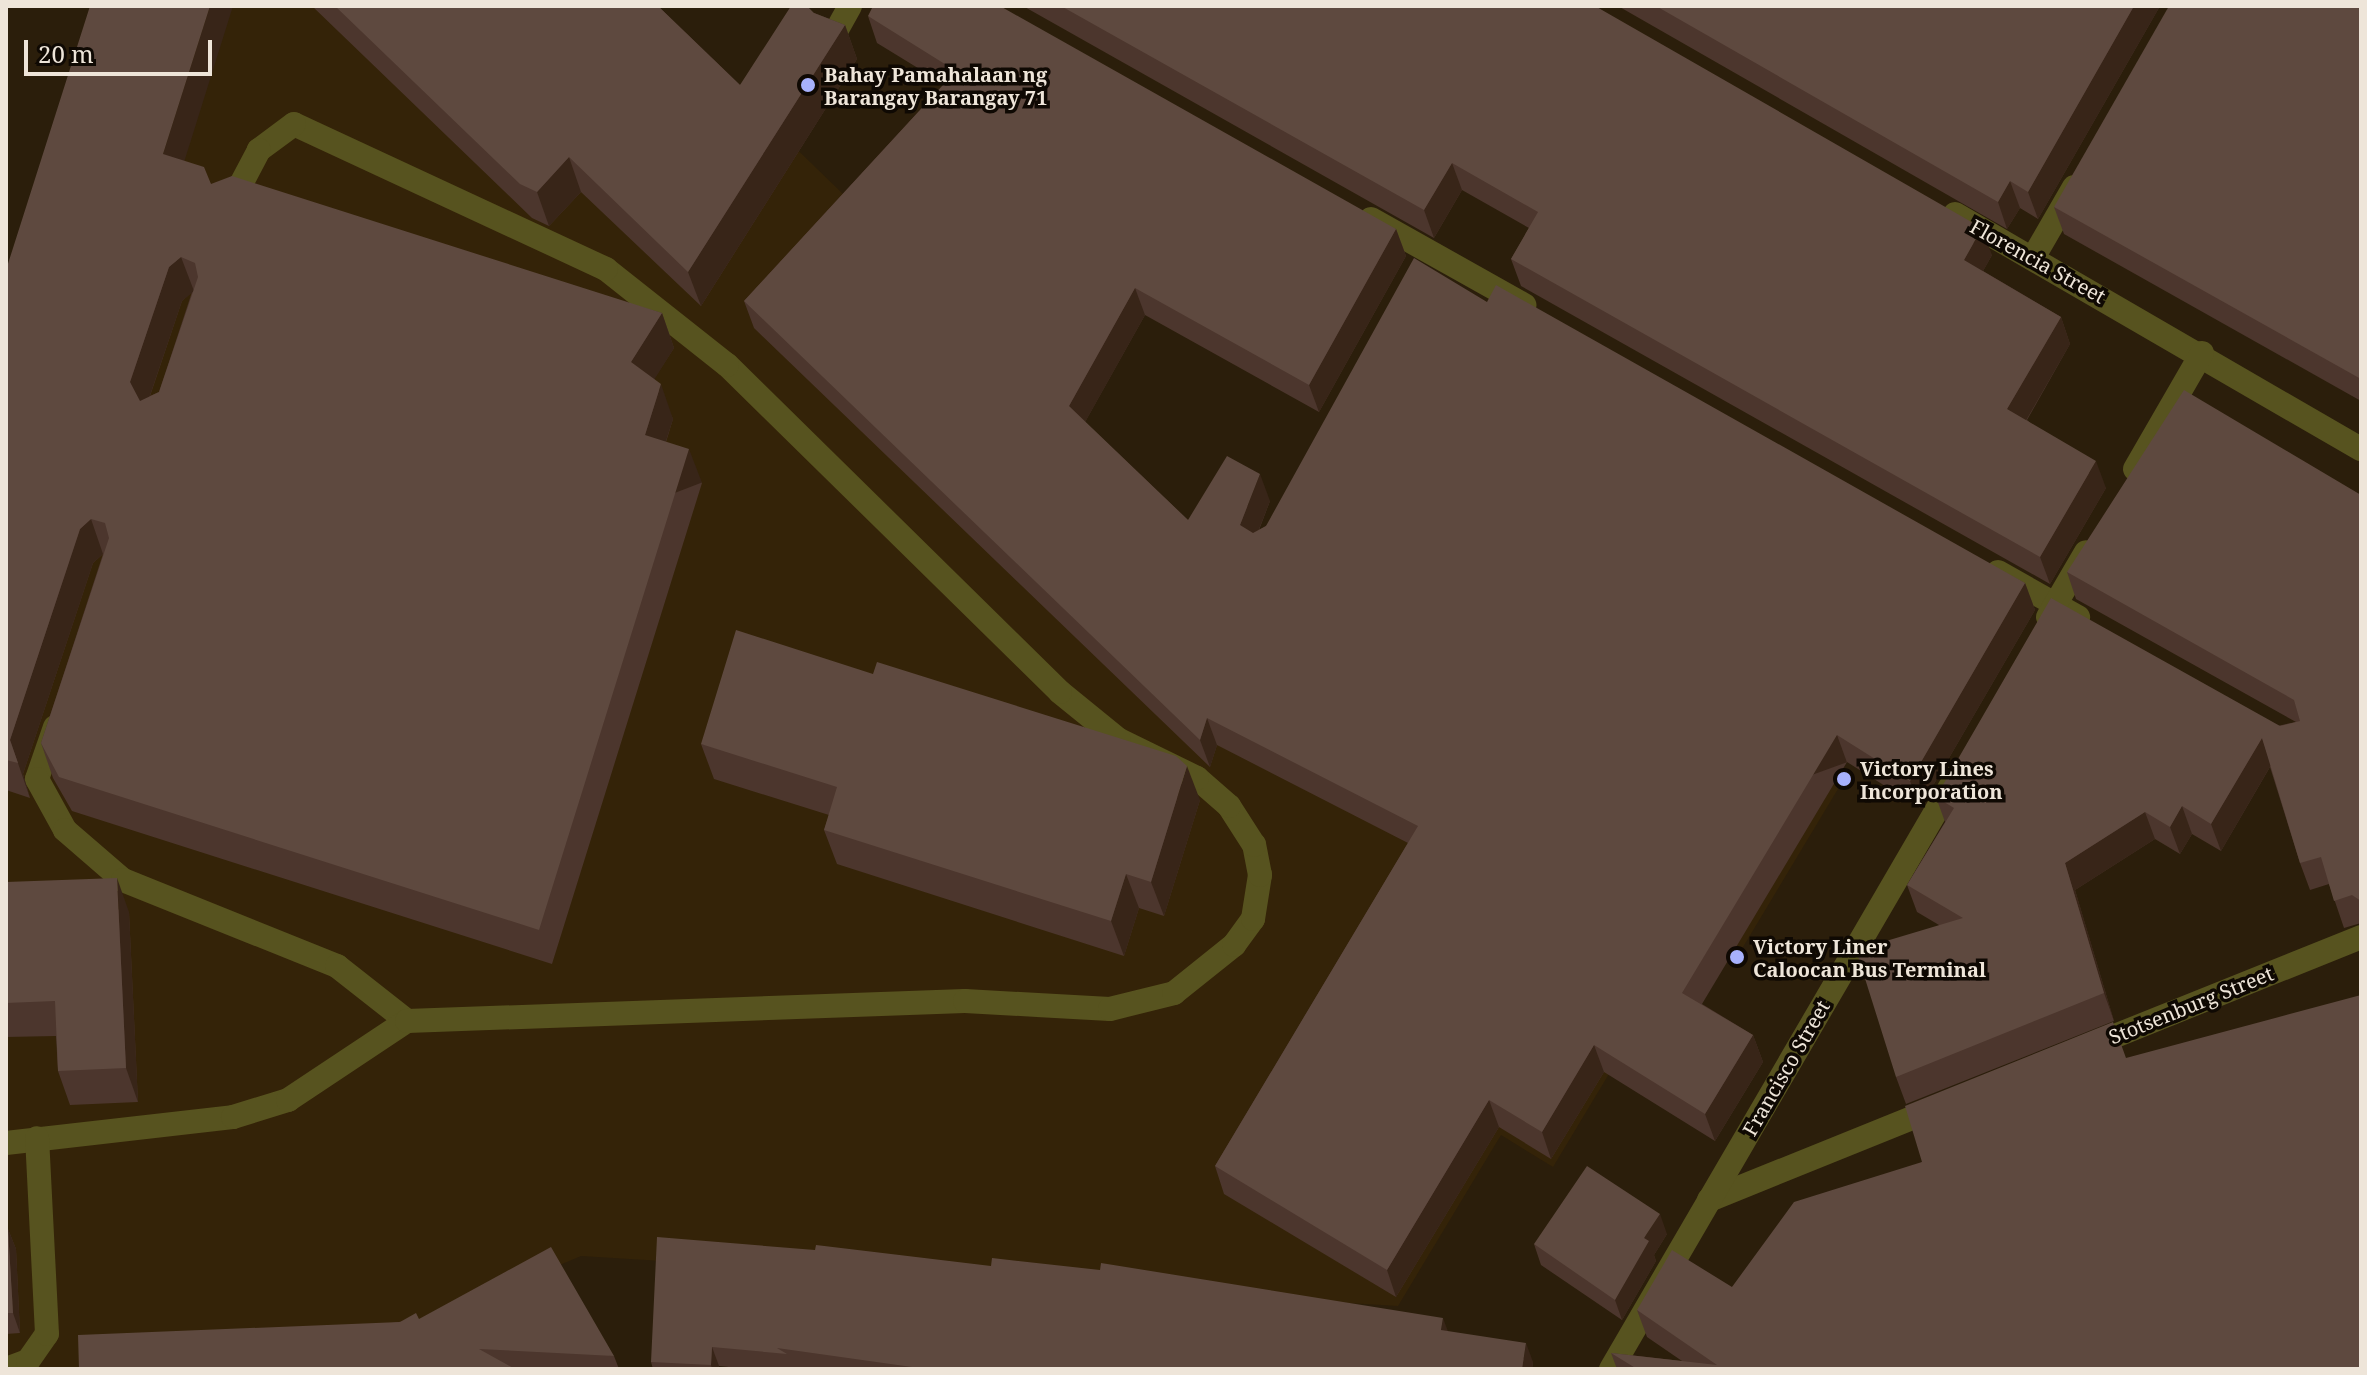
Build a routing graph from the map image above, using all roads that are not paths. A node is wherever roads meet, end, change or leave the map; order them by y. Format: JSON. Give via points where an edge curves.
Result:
{"nodes":[{"id":1,"x":850,"y":6,"type":"edge"},
{"id":2,"x":834,"y":35,"type":"edge"},
{"id":3,"x":2086,"y":165,"type":"edge"},
{"id":4,"x":1925,"y":197,"type":"edge"},
{"id":5,"x":1344,"y":204,"type":"edge"},
{"id":6,"x":230,"y":205,"type":"edge"},
{"id":7,"x":1426,"y":250,"type":"junction"},
{"id":8,"x":2033,"y":258,"type":"junction"},
{"id":9,"x":1411,"y":277,"type":"edge"},
{"id":10,"x":1550,"y":319,"type":"edge"},
{"id":11,"x":2202,"y":353,"type":"junction"},
{"id":12,"x":2361,"y":449,"type":"edge"},
{"id":13,"x":2118,"y":499,"type":"edge"},
{"id":14,"x":2102,"y":525,"type":"edge"},
{"id":15,"x":1974,"y":558,"type":"edge"},
{"id":16,"x":2056,"y":604,"type":"junction"},
{"id":17,"x":2096,"y":627,"type":"edge"},
{"id":18,"x":2032,"y":645,"type":"edge"},
{"id":19,"x":62,"y":704,"type":"edge"},
{"id":20,"x":1969,"y":755,"type":"edge"},
{"id":21,"x":2361,"y":937,"type":"edge"},
{"id":22,"x":407,"y":1021,"type":"junction"},
{"id":23,"x":2065,"y":1056,"type":"edge"},
{"id":24,"x":1961,"y":1098,"type":"edge"},
{"id":25,"x":37,"y":1138,"type":"junction"},
{"id":26,"x":6,"y":1143,"type":"edge"},
{"id":27,"x":1709,"y":1200,"type":"junction"},
{"id":28,"x":6,"y":1369,"type":"edge"},
{"id":29,"x":1611,"y":1369,"type":"edge"}],
"edges":[{"from":1,"to":2,"type":"street"},
{"from":3,"to":8,"type":"street"},
{"from":4,"to":8,"type":"street","name":"Florencia Street"},
{"from":5,"to":7,"type":"street"},
{"from":6,"to":22,"type":"street","via":[[259,150],[294,124],[606,269],[727,365],[1060,692],[1119,740],[1197,778],[1229,806],[1254,845],[1260,875],[1253,919],[1234,945],[1174,993],[1110,1009],[965,1001]]},
{"from":7,"to":9,"type":"street"},
{"from":7,"to":10,"type":"street"},
{"from":8,"to":11,"type":"street","name":"Florencia Street"},
{"from":11,"to":12,"type":"street","name":"Florencia Street"},
{"from":11,"to":13,"type":"street"},
{"from":14,"to":16,"type":"street"},
{"from":15,"to":16,"type":"street"},
{"from":16,"to":17,"type":"street"},
{"from":16,"to":18,"type":"street"},
{"from":19,"to":22,"type":"street","via":[[37,779],[65,830],[123,880],[337,966]]},
{"from":20,"to":27,"type":"street","name":"Francisco Street"},
{"from":21,"to":23,"type":"street","name":"Stotsenburg Street"},
{"from":22,"to":25,"type":"street","via":[[288,1100],[233,1117]]},
{"from":24,"to":27,"type":"street"},
{"from":25,"to":26,"type":"street"},
{"from":25,"to":28,"type":"street","via":[[47,1334],[28,1361]]},
{"from":27,"to":29,"type":"street","name":"Francisco Street"}]}
